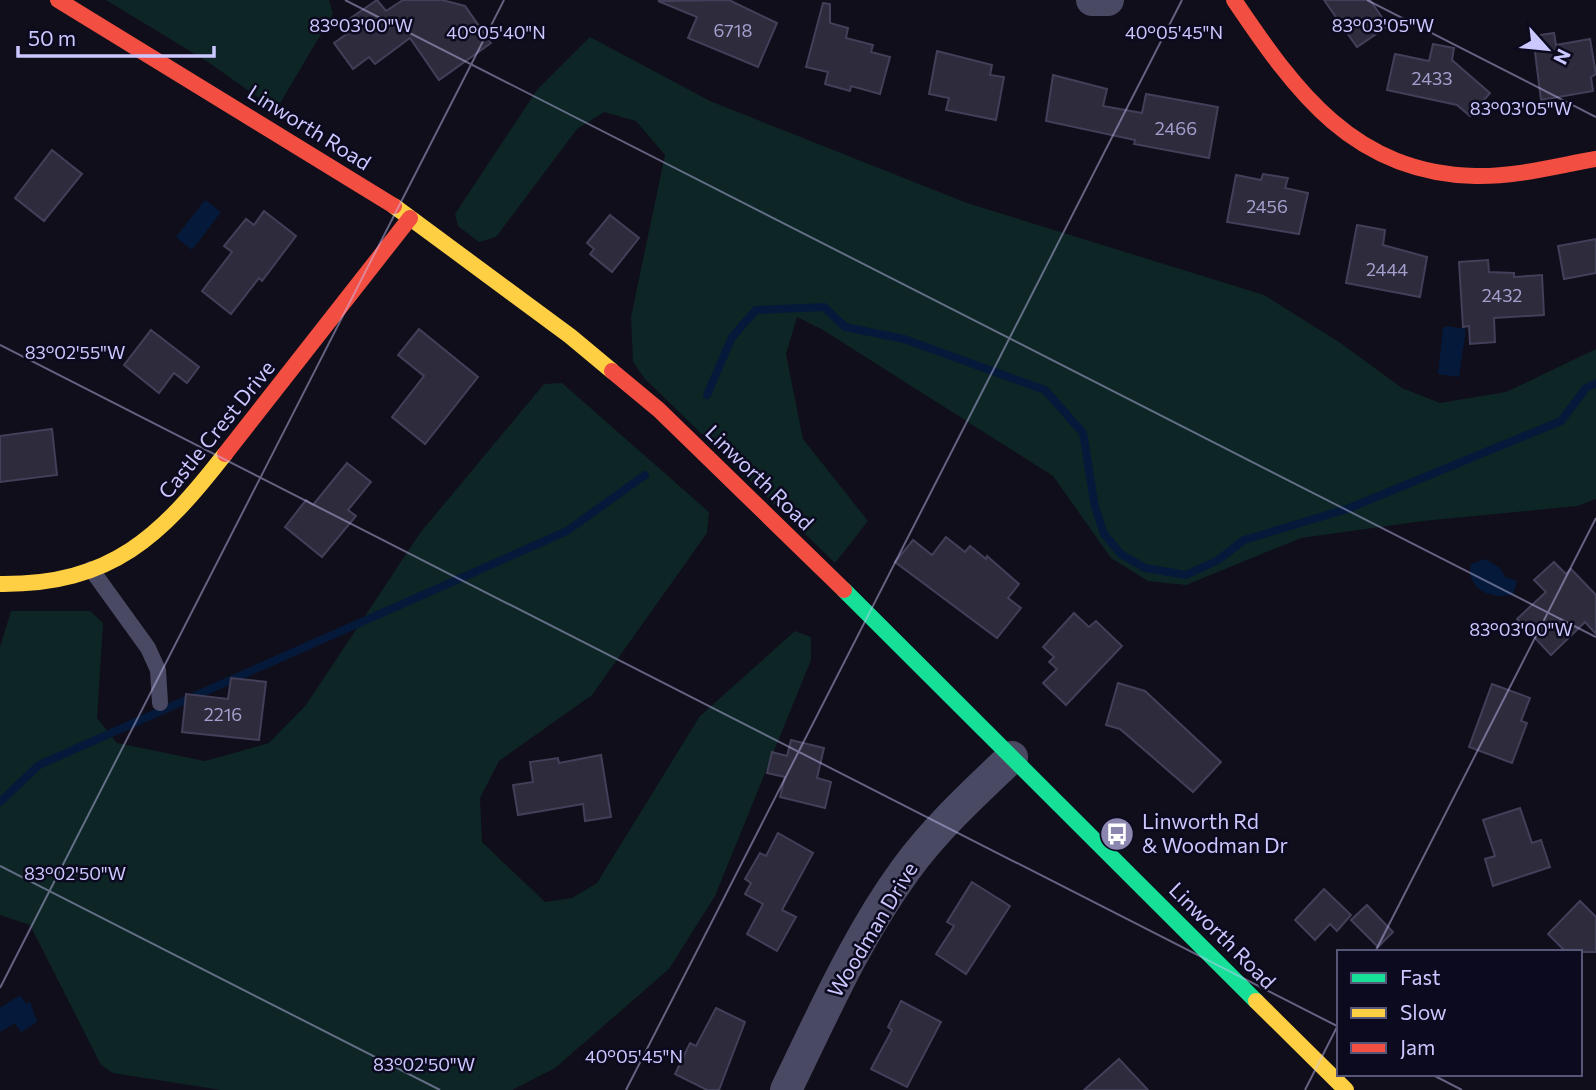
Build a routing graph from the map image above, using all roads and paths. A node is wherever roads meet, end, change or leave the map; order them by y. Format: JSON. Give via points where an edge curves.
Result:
{"nodes":[{"id":1,"x":58,"y":0,"type":"edge"},
{"id":2,"x":1092,"y":0,"type":"edge"},
{"id":3,"x":1108,"y":0,"type":"edge"},
{"id":4,"x":1234,"y":0,"type":"edge"},
{"id":5,"x":1596,"y":159,"type":"edge"},
{"id":6,"x":410,"y":218,"type":"junction"},
{"id":7,"x":91,"y":569,"type":"junction"},
{"id":8,"x":0,"y":584,"type":"edge"},
{"id":9,"x":160,"y":703,"type":"dead end"},
{"id":10,"x":1012,"y":757,"type":"junction"},
{"id":11,"x":786,"y":1090,"type":"edge"},
{"id":12,"x":1346,"y":1090,"type":"edge"}],
"edges":[{"from":1,"to":6,"type":"main road","name":"Linworth Road","via":[[335,166]]},
{"from":2,"to":3,"type":"street"},
{"from":4,"to":5,"type":"main road","via":[[1299,94],[1339,132],[1381,157],[1426,172],[1474,176],[1521,173]]},
{"from":6,"to":7,"type":"main road","name":"Castle Crest Drive","via":[[184,507],[148,540]]},
{"from":6,"to":10,"type":"main road","name":"Linworth Road","via":[[570,336],[659,410]]},
{"from":7,"to":8,"type":"main road","name":"Castle Crest Drive","via":[[55,580]]},
{"from":7,"to":9,"type":"lane","via":[[148,648],[158,670]]},
{"from":10,"to":11,"type":"street","name":"Woodman Drive","via":[[906,869],[830,1001]]},
{"from":10,"to":12,"type":"main road","name":"Linworth Road"}]}
